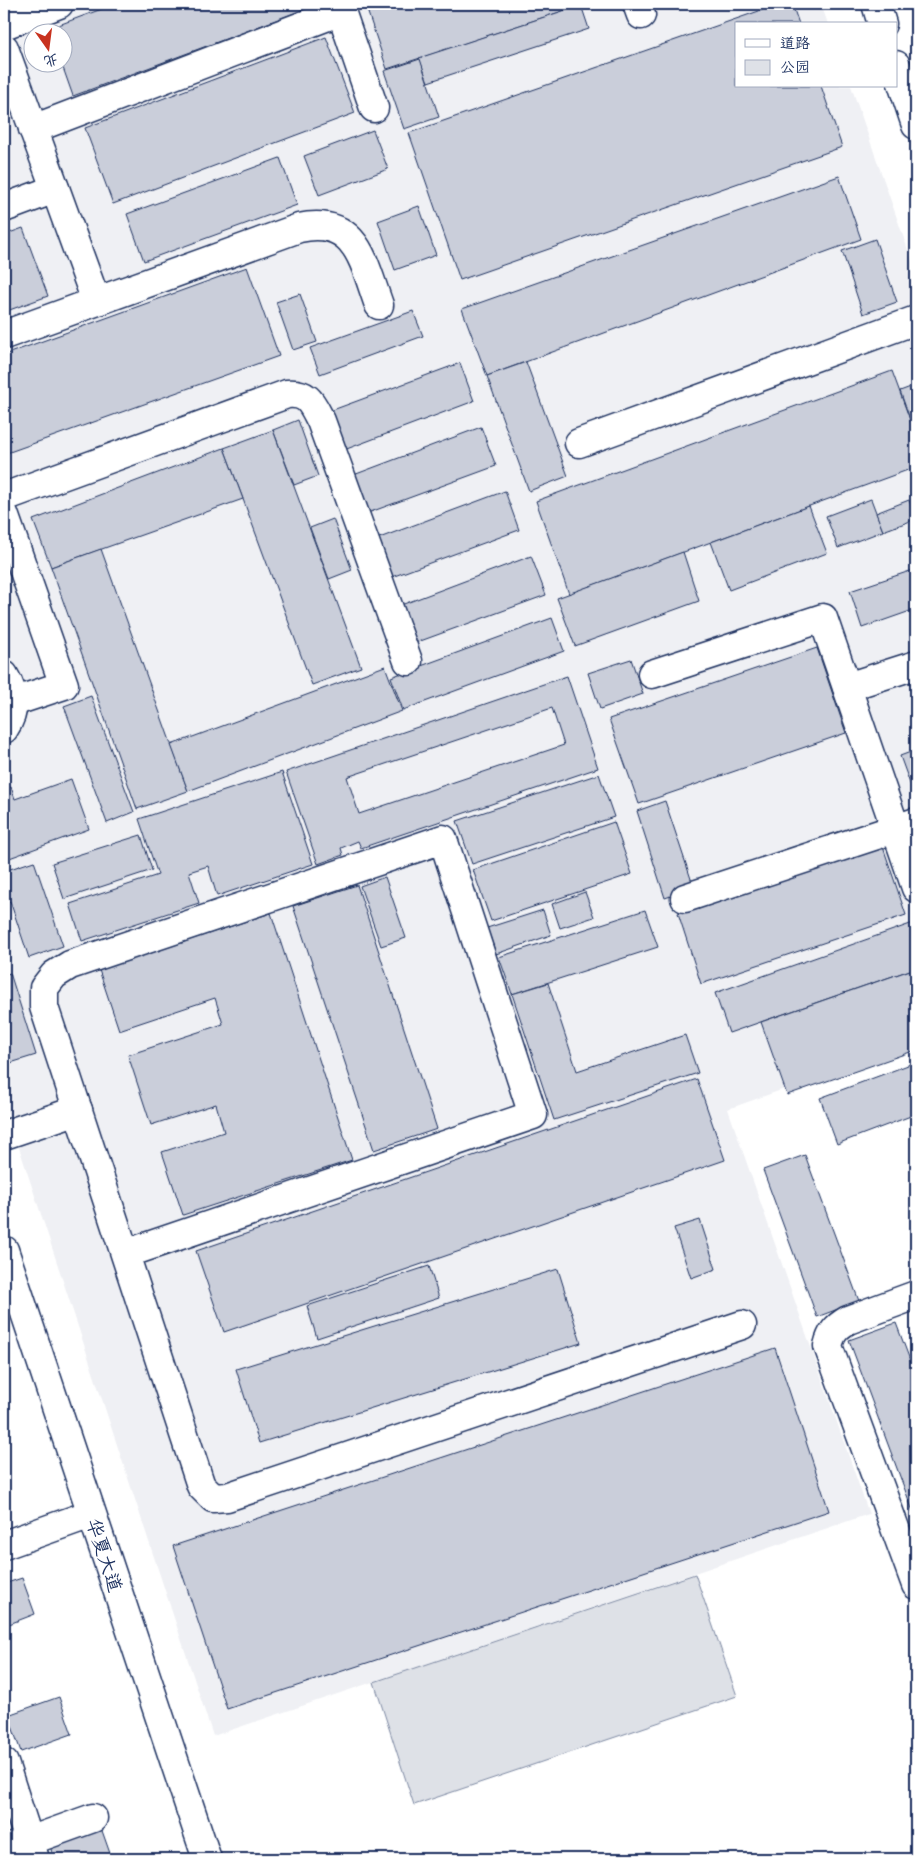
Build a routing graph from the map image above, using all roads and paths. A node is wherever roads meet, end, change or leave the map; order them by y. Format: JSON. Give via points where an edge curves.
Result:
{"nodes":[{"id":1,"x":59,"y":4,"type":"edge"},
{"id":2,"x":876,"y":4,"type":"edge"},
{"id":3,"x":881,"y":22,"type":"edge"},
{"id":4,"x":4,"y":25,"type":"edge"},
{"id":5,"x":4,"y":48,"type":"edge"},
{"id":6,"x":898,"y":70,"type":"edge"},
{"id":7,"x":12,"y":93,"type":"edge"},
{"id":8,"x":374,"y":108,"type":"dead end"},
{"id":9,"x":914,"y":111,"type":"edge"},
{"id":10,"x":34,"y":129,"type":"junction"},
{"id":11,"x":55,"y":189,"type":"junction"},
{"id":12,"x":4,"y":208,"type":"edge"},
{"id":13,"x":96,"y":301,"type":"junction"},
{"id":14,"x":379,"y":305,"type":"dead end"},
{"id":15,"x":916,"y":320,"type":"edge"},
{"id":16,"x":4,"y":335,"type":"edge"},
{"id":17,"x":579,"y":443,"type":"dead end"},
{"id":18,"x":4,"y":497,"type":"edge"},
{"id":19,"x":4,"y":514,"type":"edge"},
{"id":20,"x":408,"y":661,"type":"dead end"},
{"id":21,"x":916,"y":665,"type":"edge"},
{"id":22,"x":652,"y":674,"type":"dead end"},
{"id":23,"x":4,"y":675,"type":"edge"},
{"id":24,"x":847,"y":687,"type":"junction"},
{"id":25,"x":14,"y":702,"type":"junction"},
{"id":26,"x":4,"y":729,"type":"edge"},
{"id":27,"x":906,"y":825,"type":"edge"},
{"id":28,"x":916,"y":888,"type":"edge"},
{"id":29,"x":685,"y":898,"type":"dead end"},
{"id":30,"x":78,"y":1110,"type":"junction"},
{"id":31,"x":4,"y":1135,"type":"edge"},
{"id":32,"x":4,"y":1250,"type":"edge"},
{"id":33,"x":125,"y":1254,"type":"junction"},
{"id":34,"x":916,"y":1295,"type":"edge"},
{"id":35,"x":742,"y":1325,"type":"dead end"},
{"id":36,"x":91,"y":1514,"type":"junction"},
{"id":37,"x":4,"y":1545,"type":"edge"},
{"id":38,"x":916,"y":1585,"type":"edge"},
{"id":39,"x":4,"y":1763,"type":"edge"},
{"id":40,"x":93,"y":1818,"type":"dead end"},
{"id":41,"x":4,"y":1850,"type":"edge"},
{"id":42,"x":32,"y":1850,"type":"edge"},
{"id":43,"x":207,"y":1859,"type":"edge"}],
"edges":[{"from":1,"to":4,"type":"street"},
{"from":2,"to":3,"type":"street"},
{"from":5,"to":7,"type":"street"},
{"from":6,"to":9,"type":"street"},
{"from":7,"to":10,"type":"street"},
{"from":8,"to":10,"type":"street","via":[[341,10]]},
{"from":10,"to":11,"type":"street"},
{"from":11,"to":12,"type":"street"},
{"from":11,"to":13,"type":"street"},
{"from":13,"to":14,"type":"street","via":[[315,224],[343,232],[354,242]]},
{"from":13,"to":16,"type":"street"},
{"from":15,"to":17,"type":"street"},
{"from":18,"to":20,"type":"street","via":[[287,394],[298,393],[307,398],[321,421]]},
{"from":19,"to":25,"type":"street","via":[[64,685]]},
{"from":21,"to":24,"type":"street"},
{"from":22,"to":24,"type":"street","via":[[823,618]]},
{"from":23,"to":25,"type":"street","via":[[12,689]]},
{"from":24,"to":27,"type":"street"},
{"from":25,"to":26,"type":"street","via":[[12,716]]},
{"from":27,"to":28,"type":"street"},
{"from":27,"to":29,"type":"street"},
{"from":30,"to":31,"type":"street"},
{"from":30,"to":33,"type":"street"},
{"from":30,"to":33,"type":"street","via":[[44,1007],[44,988],[54,975],[70,965],[444,839],[533,1115]]},
{"from":32,"to":36,"type":"street","name":"华夏大道"},
{"from":33,"to":35,"type":"street","via":[[201,1486],[213,1498],[227,1497]]},
{"from":34,"to":38,"type":"street","via":[[843,1323],[831,1335],[828,1346]]},
{"from":36,"to":37,"type":"street"},
{"from":36,"to":43,"type":"street","name":"华夏大道"},
{"from":39,"to":42,"type":"street"},
{"from":40,"to":42,"type":"street"},
{"from":41,"to":42,"type":"street"}]}
